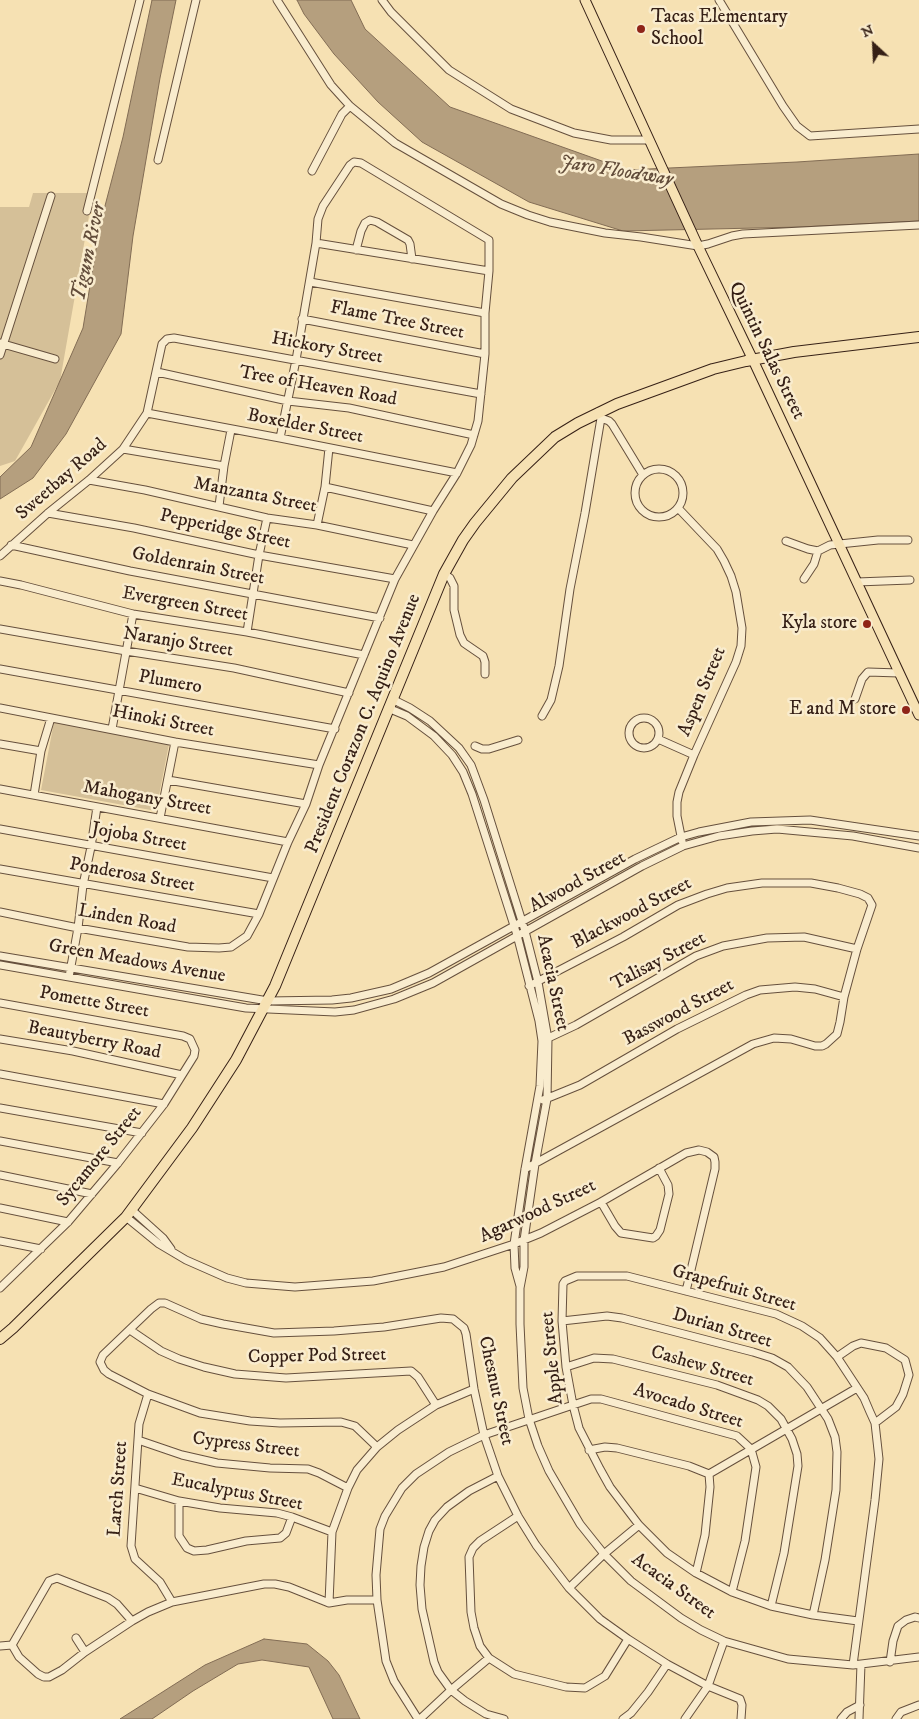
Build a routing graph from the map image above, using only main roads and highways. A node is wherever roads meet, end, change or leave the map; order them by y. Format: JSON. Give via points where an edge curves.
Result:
{"nodes":[{"id":1,"x":585,"y":0,"type":"edge"},
{"id":2,"x":919,"y":337,"type":"edge"},
{"id":3,"x":753,"y":360,"type":"junction"},
{"id":4,"x":919,"y":715,"type":"edge"},
{"id":5,"x":0,"y":1339,"type":"edge"}],
"edges":[{"from":1,"to":3,"type":"main road","name":"Quintin Salas Street"},
{"from":2,"to":3,"type":"highway","name":"President Corazon C. Aquino Avenue"},
{"from":3,"to":4,"type":"main road","name":"Quintin Salas Street"},
{"from":3,"to":5,"type":"highway","name":"President Corazon C. Aquino Avenue","via":[[713,369],[664,386],[555,437],[512,478],[475,523],[444,574],[276,986],[236,1060],[187,1135],[129,1214]]}]}
